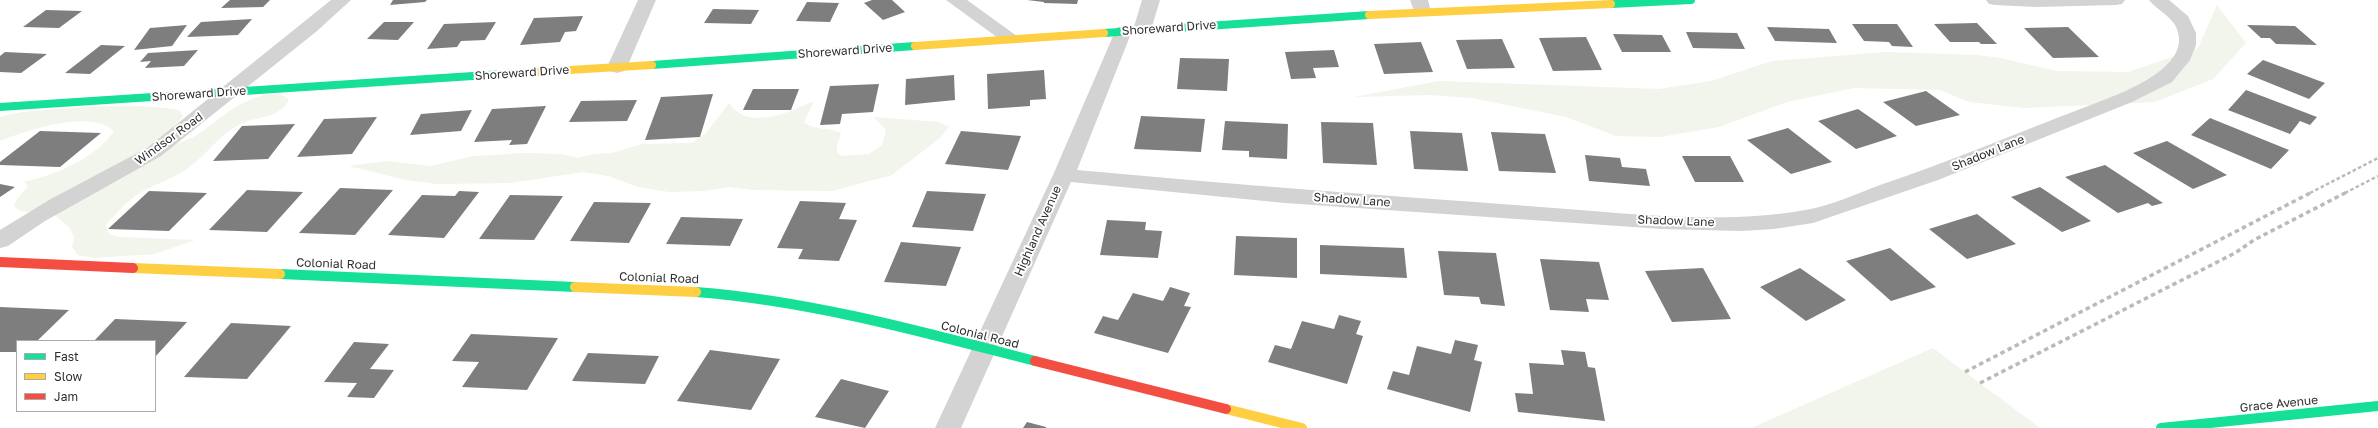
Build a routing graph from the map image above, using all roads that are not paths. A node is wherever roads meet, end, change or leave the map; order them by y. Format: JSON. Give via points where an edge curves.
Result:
{"nodes":[{"id":1,"x":342,"y":0,"type":"edge"},
{"id":2,"x":647,"y":0,"type":"edge"},
{"id":3,"x":955,"y":0,"type":"edge"},
{"id":4,"x":1152,"y":0,"type":"edge"},
{"id":5,"x":1684,"y":0,"type":"edge"},
{"id":6,"x":1691,"y":0,"type":"edge"},
{"id":7,"x":1996,"y":0,"type":"edge"},
{"id":8,"x":2116,"y":0,"type":"edge"},
{"id":9,"x":2158,"y":0,"type":"edge"},
{"id":10,"x":1421,"y":6,"type":"edge"},
{"id":11,"x":1142,"y":30,"type":"junction"},
{"id":12,"x":1122,"y":31,"type":"junction"},
{"id":13,"x":1012,"y":39,"type":"junction"},
{"id":14,"x":617,"y":67,"type":"junction"},
{"id":15,"x":230,"y":92,"type":"junction"},
{"id":16,"x":0,"y":107,"type":"edge"},
{"id":17,"x":1064,"y":175,"type":"junction"},
{"id":18,"x":0,"y":241,"type":"edge"},
{"id":19,"x":0,"y":262,"type":"edge"},
{"id":20,"x":985,"y":348,"type":"junction"},
{"id":21,"x":2378,"y":406,"type":"edge"},
{"id":22,"x":2185,"y":427,"type":"edge"},
{"id":23,"x":948,"y":428,"type":"edge"},
{"id":24,"x":1302,"y":428,"type":"edge"},
{"id":25,"x":2161,"y":428,"type":"edge"}],
"edges":[{"from":1,"to":15,"type":"street","name":"Windsor Road"},
{"from":2,"to":14,"type":"street"},
{"from":3,"to":13,"type":"street"},
{"from":4,"to":11,"type":"street"},
{"from":5,"to":6,"type":"street","name":"Shoreward Drive"},
{"from":5,"to":10,"type":"street","name":"Shoreward Drive"},
{"from":7,"to":8,"type":"street"},
{"from":9,"to":17,"type":"street","name":"Shadow Lane","via":[[2182,20],[2187,33],[2187,45],[2181,60],[2165,78],[2125,98],[1931,175],[1813,216],[1741,224],[1662,222],[1285,196]]},
{"from":10,"to":11,"type":"street","name":"Shoreward Drive"},
{"from":11,"to":12,"type":"street","name":"Shoreward Drive"},
{"from":12,"to":13,"type":"street","name":"Shoreward Drive"},
{"from":12,"to":17,"type":"street","name":"Highland Avenue"},
{"from":13,"to":14,"type":"street","name":"Shoreward Drive"},
{"from":14,"to":15,"type":"street","name":"Shoreward Drive"},
{"from":15,"to":16,"type":"street","name":"Shoreward Drive"},
{"from":15,"to":18,"type":"street","name":"Windsor Road","via":[[154,152],[127,169],[48,208]]},
{"from":17,"to":20,"type":"street","name":"Highland Avenue"},
{"from":19,"to":20,"type":"street","name":"Colonial Road","via":[[726,293],[818,307]]},
{"from":20,"to":23,"type":"street","name":"Highland Avenue"},
{"from":20,"to":24,"type":"street","name":"Colonial Road"},
{"from":21,"to":22,"type":"street","name":"Grace Avenue"},
{"from":22,"to":25,"type":"street"}]}
